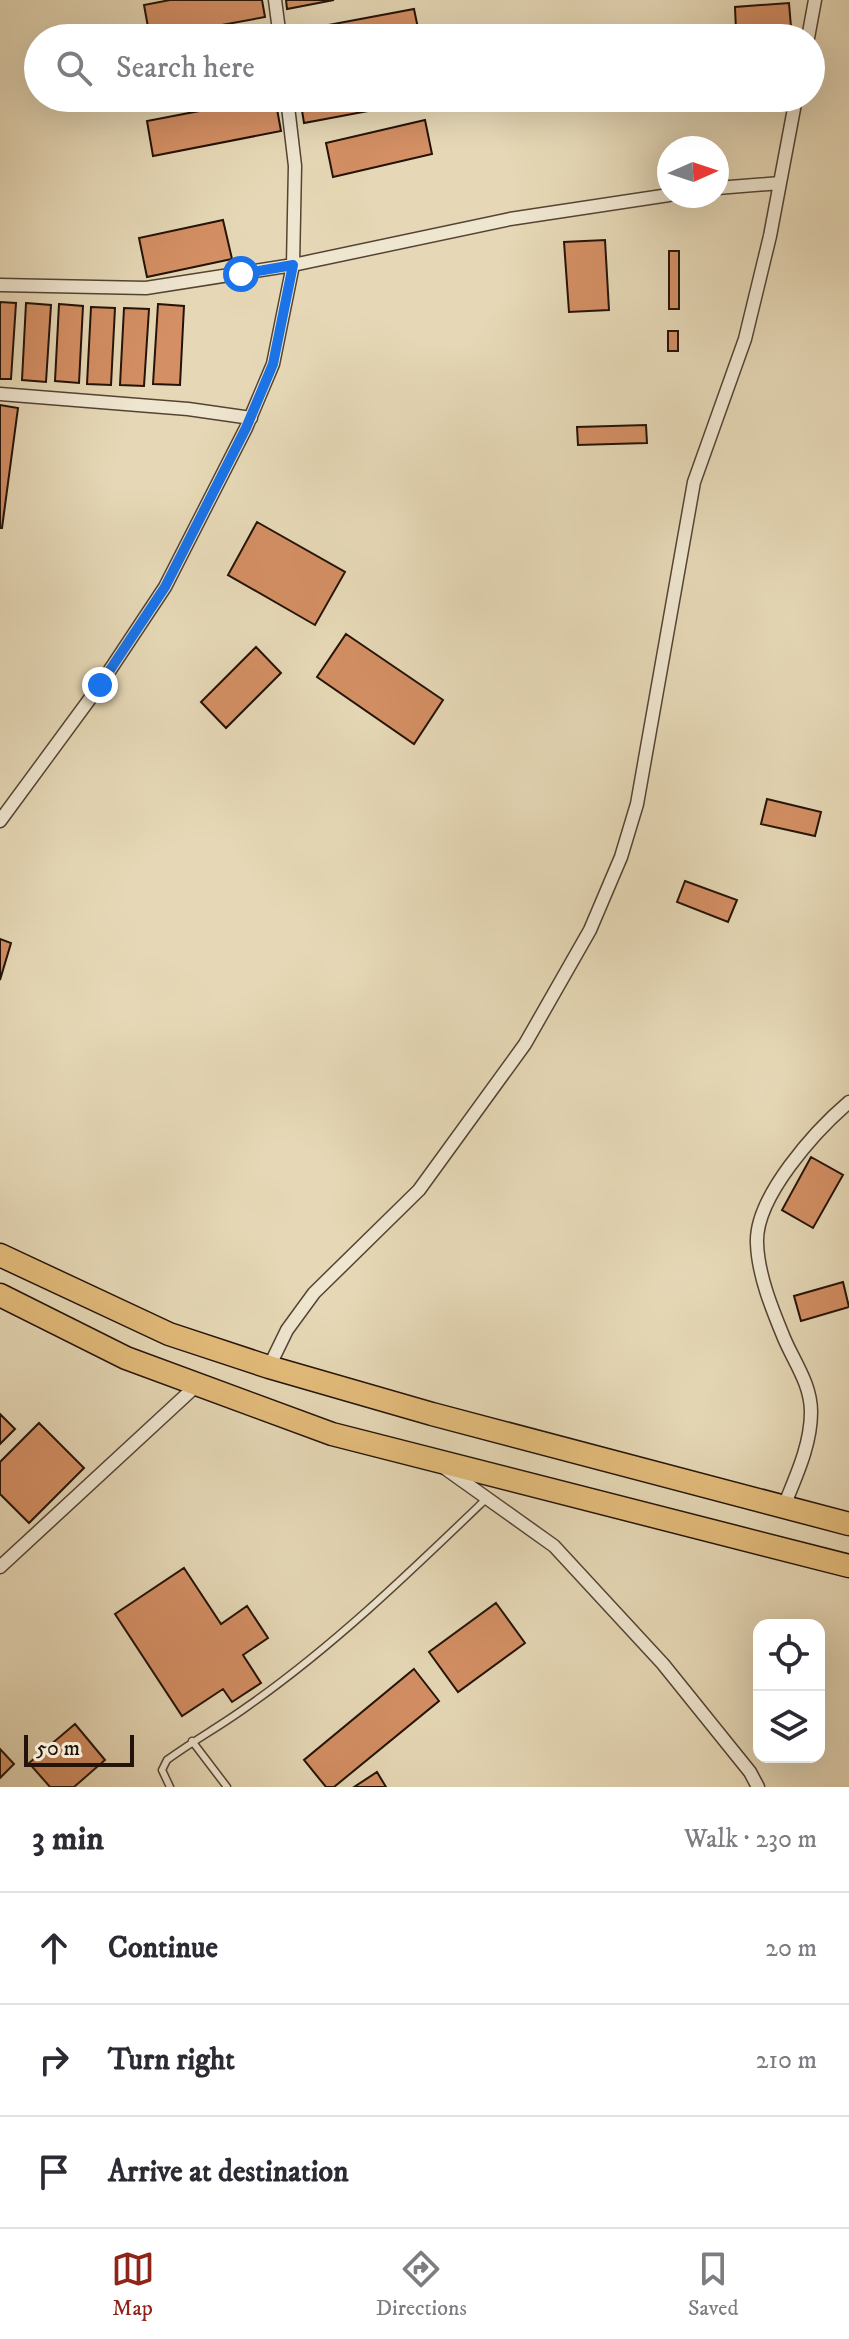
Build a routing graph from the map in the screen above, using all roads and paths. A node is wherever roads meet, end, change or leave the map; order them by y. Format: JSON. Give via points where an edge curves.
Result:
{"nodes":[{"id":1,"x":275,"y":0,"type":"edge"},
{"id":2,"x":815,"y":0,"type":"edge"},
{"id":3,"x":278,"y":24,"type":"edge"},
{"id":4,"x":811,"y":24,"type":"edge"},
{"id":5,"x":289,"y":112,"type":"edge"},
{"id":6,"x":793,"y":112,"type":"edge"},
{"id":7,"x":780,"y":183,"type":"junction"},
{"id":8,"x":729,"y":187,"type":"edge"},
{"id":9,"x":657,"y":197,"type":"edge"},
{"id":10,"x":293,"y":265,"type":"junction"},
{"id":11,"x":0,"y":285,"type":"edge"},
{"id":12,"x":0,"y":394,"type":"edge"},
{"id":13,"x":251,"y":418,"type":"junction"},
{"id":14,"x":0,"y":821,"type":"edge"},
{"id":15,"x":849,"y":1102,"type":"edge"},
{"id":16,"x":0,"y":1255,"type":"edge"},
{"id":17,"x":0,"y":1295,"type":"edge"},
{"id":18,"x":269,"y":1367,"type":"junction"},
{"id":19,"x":197,"y":1385,"type":"junction"},
{"id":20,"x":437,"y":1463,"type":"junction"},
{"id":21,"x":487,"y":1498,"type":"junction"},
{"id":22,"x":784,"y":1506,"type":"junction"},
{"id":23,"x":849,"y":1524,"type":"edge"},
{"id":24,"x":849,"y":1566,"type":"edge"},
{"id":25,"x":0,"y":1567,"type":"edge"},
{"id":26,"x":192,"y":1741,"type":"junction"},
{"id":27,"x":170,"y":1787,"type":"edge"},
{"id":28,"x":227,"y":1787,"type":"edge"},
{"id":29,"x":758,"y":1787,"type":"edge"}],
"edges":[{"from":1,"to":3,"type":"street"},
{"from":2,"to":4,"type":"street"},
{"from":5,"to":10,"type":"street","via":[[295,166]]},
{"from":6,"to":7,"type":"street"},
{"from":7,"to":8,"type":"street"},
{"from":7,"to":18,"type":"street","via":[[745,339],[694,482],[637,804],[590,930],[525,1044],[462,1133],[419,1190],[314,1293]]},
{"from":9,"to":10,"type":"street","via":[[510,219]]},
{"from":10,"to":11,"type":"street","via":[[146,288]]},
{"from":10,"to":13,"type":"street","via":[[273,364]]},
{"from":12,"to":13,"type":"street"},
{"from":13,"to":14,"type":"street","via":[[165,587]]},
{"from":15,"to":22,"type":"street","via":[[796,1155],[765,1211],[756,1241],[811,1412],[807,1447]]},
{"from":16,"to":18,"type":"highway","via":[[169,1334]]},
{"from":17,"to":19,"type":"highway","via":[[126,1358]]},
{"from":18,"to":22,"type":"highway"},
{"from":19,"to":20,"type":"highway","via":[[332,1434]]},
{"from":19,"to":25,"type":"street"},
{"from":20,"to":21,"type":"street"},
{"from":20,"to":24,"type":"highway"},
{"from":21,"to":26,"type":"lane","via":[[305,1663]]},
{"from":21,"to":29,"type":"street","via":[[554,1546],[602,1595],[714,1725]]},
{"from":22,"to":23,"type":"highway"},
{"from":26,"to":27,"type":"lane","via":[[162,1770]]},
{"from":26,"to":28,"type":"lane"}]}
